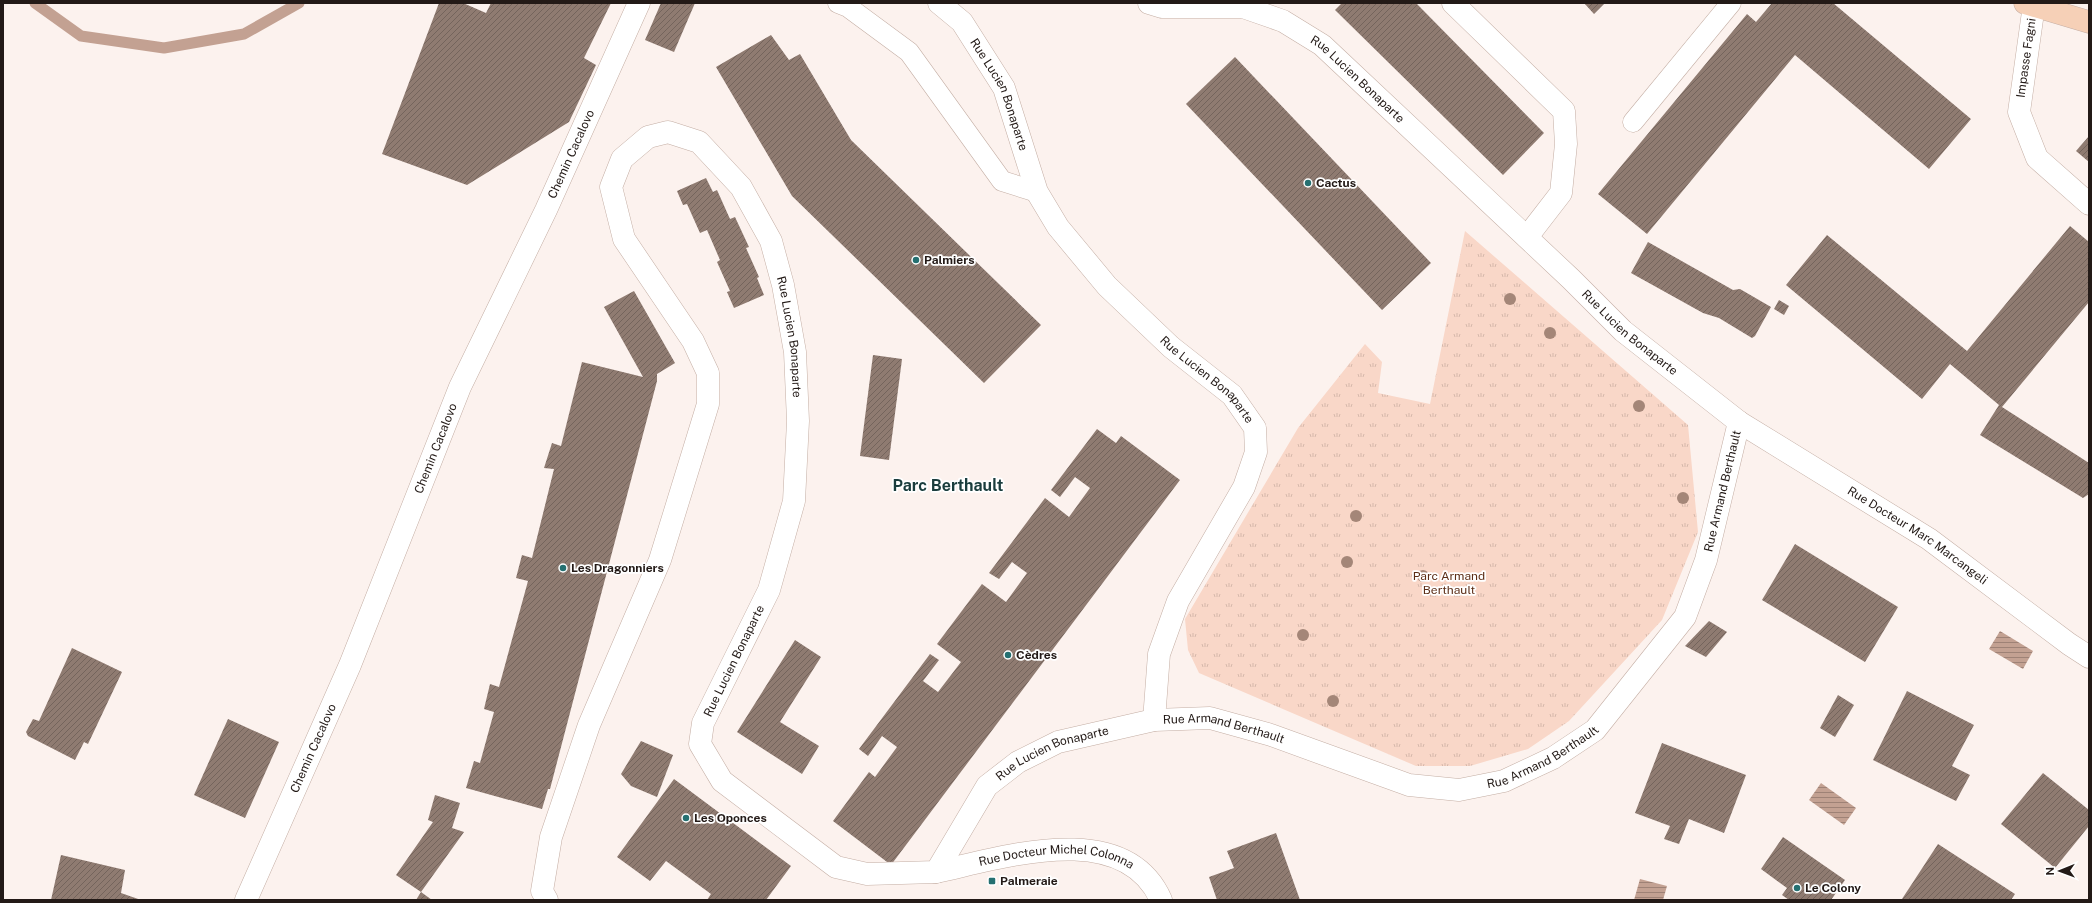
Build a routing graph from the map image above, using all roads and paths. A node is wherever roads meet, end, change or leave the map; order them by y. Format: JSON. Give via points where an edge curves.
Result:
{"nodes":[{"id":1,"x":639,"y":3,"type":"edge"},
{"id":2,"x":838,"y":3,"type":"edge"},
{"id":3,"x":939,"y":3,"type":"edge"},
{"id":4,"x":1149,"y":3,"type":"edge"},
{"id":5,"x":1453,"y":3,"type":"edge"},
{"id":6,"x":1731,"y":3,"type":"edge"},
{"id":7,"x":2029,"y":4,"type":"edge"},
{"id":8,"x":2089,"y":22,"type":"edge"},
{"id":9,"x":1633,"y":122,"type":"dead end"},
{"id":10,"x":1037,"y":192,"type":"junction"},
{"id":11,"x":2089,"y":204,"type":"edge"},
{"id":12,"x":1527,"y":237,"type":"junction"},
{"id":13,"x":1739,"y":422,"type":"junction"},
{"id":14,"x":2089,"y":656,"type":"edge"},
{"id":15,"x":1154,"y":720,"type":"junction"},
{"id":16,"x":936,"y":872,"type":"junction"},
{"id":17,"x":246,"y":900,"type":"edge"},
{"id":18,"x":547,"y":900,"type":"edge"},
{"id":19,"x":1161,"y":900,"type":"edge"}],
"edges":[{"from":1,"to":17,"type":"street","name":"Chemin Cacalovo","via":[[546,210],[460,387],[350,665]]},
{"from":2,"to":10,"type":"lane","via":[[848,7],[909,52],[1002,181]]},
{"from":3,"to":10,"type":"street","name":"Rue Lucien Bonaparte","via":[[962,22],[1004,88]]},
{"from":4,"to":12,"type":"street","name":"Rue Lucien Bonaparte","via":[[1162,6],[1243,7],[1290,25],[1322,45]]},
{"from":5,"to":12,"type":"street","via":[[1564,111],[1566,144],[1561,193]]},
{"from":6,"to":9,"type":"lane"},
{"from":7,"to":8,"type":"main road"},
{"from":7,"to":11,"type":"street","name":"Impasse Fagni","via":[[2019,112],[2037,158]]},
{"from":10,"to":15,"type":"street","name":"Rue Lucien Bonaparte","via":[[1058,227],[1107,286],[1171,347],[1232,395],[1255,428],[1256,452],[1244,487],[1178,601],[1159,654]]},
{"from":12,"to":13,"type":"street","name":"Rue Lucien Bonaparte","via":[[1623,331]]},
{"from":13,"to":14,"type":"street","name":"Rue Docteur Marc Marcangeli","via":[[1929,539],[2069,644]]},
{"from":13,"to":15,"type":"street","name":"Rue Armand Berthault","via":[[1706,560],[1685,617],[1595,730],[1553,758],[1504,781],[1459,790],[1409,785],[1271,735],[1210,718]]},
{"from":15,"to":16,"type":"street","name":"Rue Lucien Bonaparte","via":[[1058,742],[1018,762],[987,786]]},
{"from":16,"to":18,"type":"street","name":"Rue Lucien Bonaparte","via":[[867,874],[836,867],[722,781],[700,744],[703,723],[769,590],[794,501],[798,421],[795,352],[783,285],[771,241],[741,187],[699,142],[668,132],[648,137],[622,159],[611,187],[624,239],[694,341],[708,373],[708,404],[660,560],[589,725],[552,837],[542,891]]},
{"from":16,"to":19,"type":"street","name":"Rue Docteur Michel Colonna","via":[[1045,849],[1100,851],[1133,866],[1155,887]]}]}
